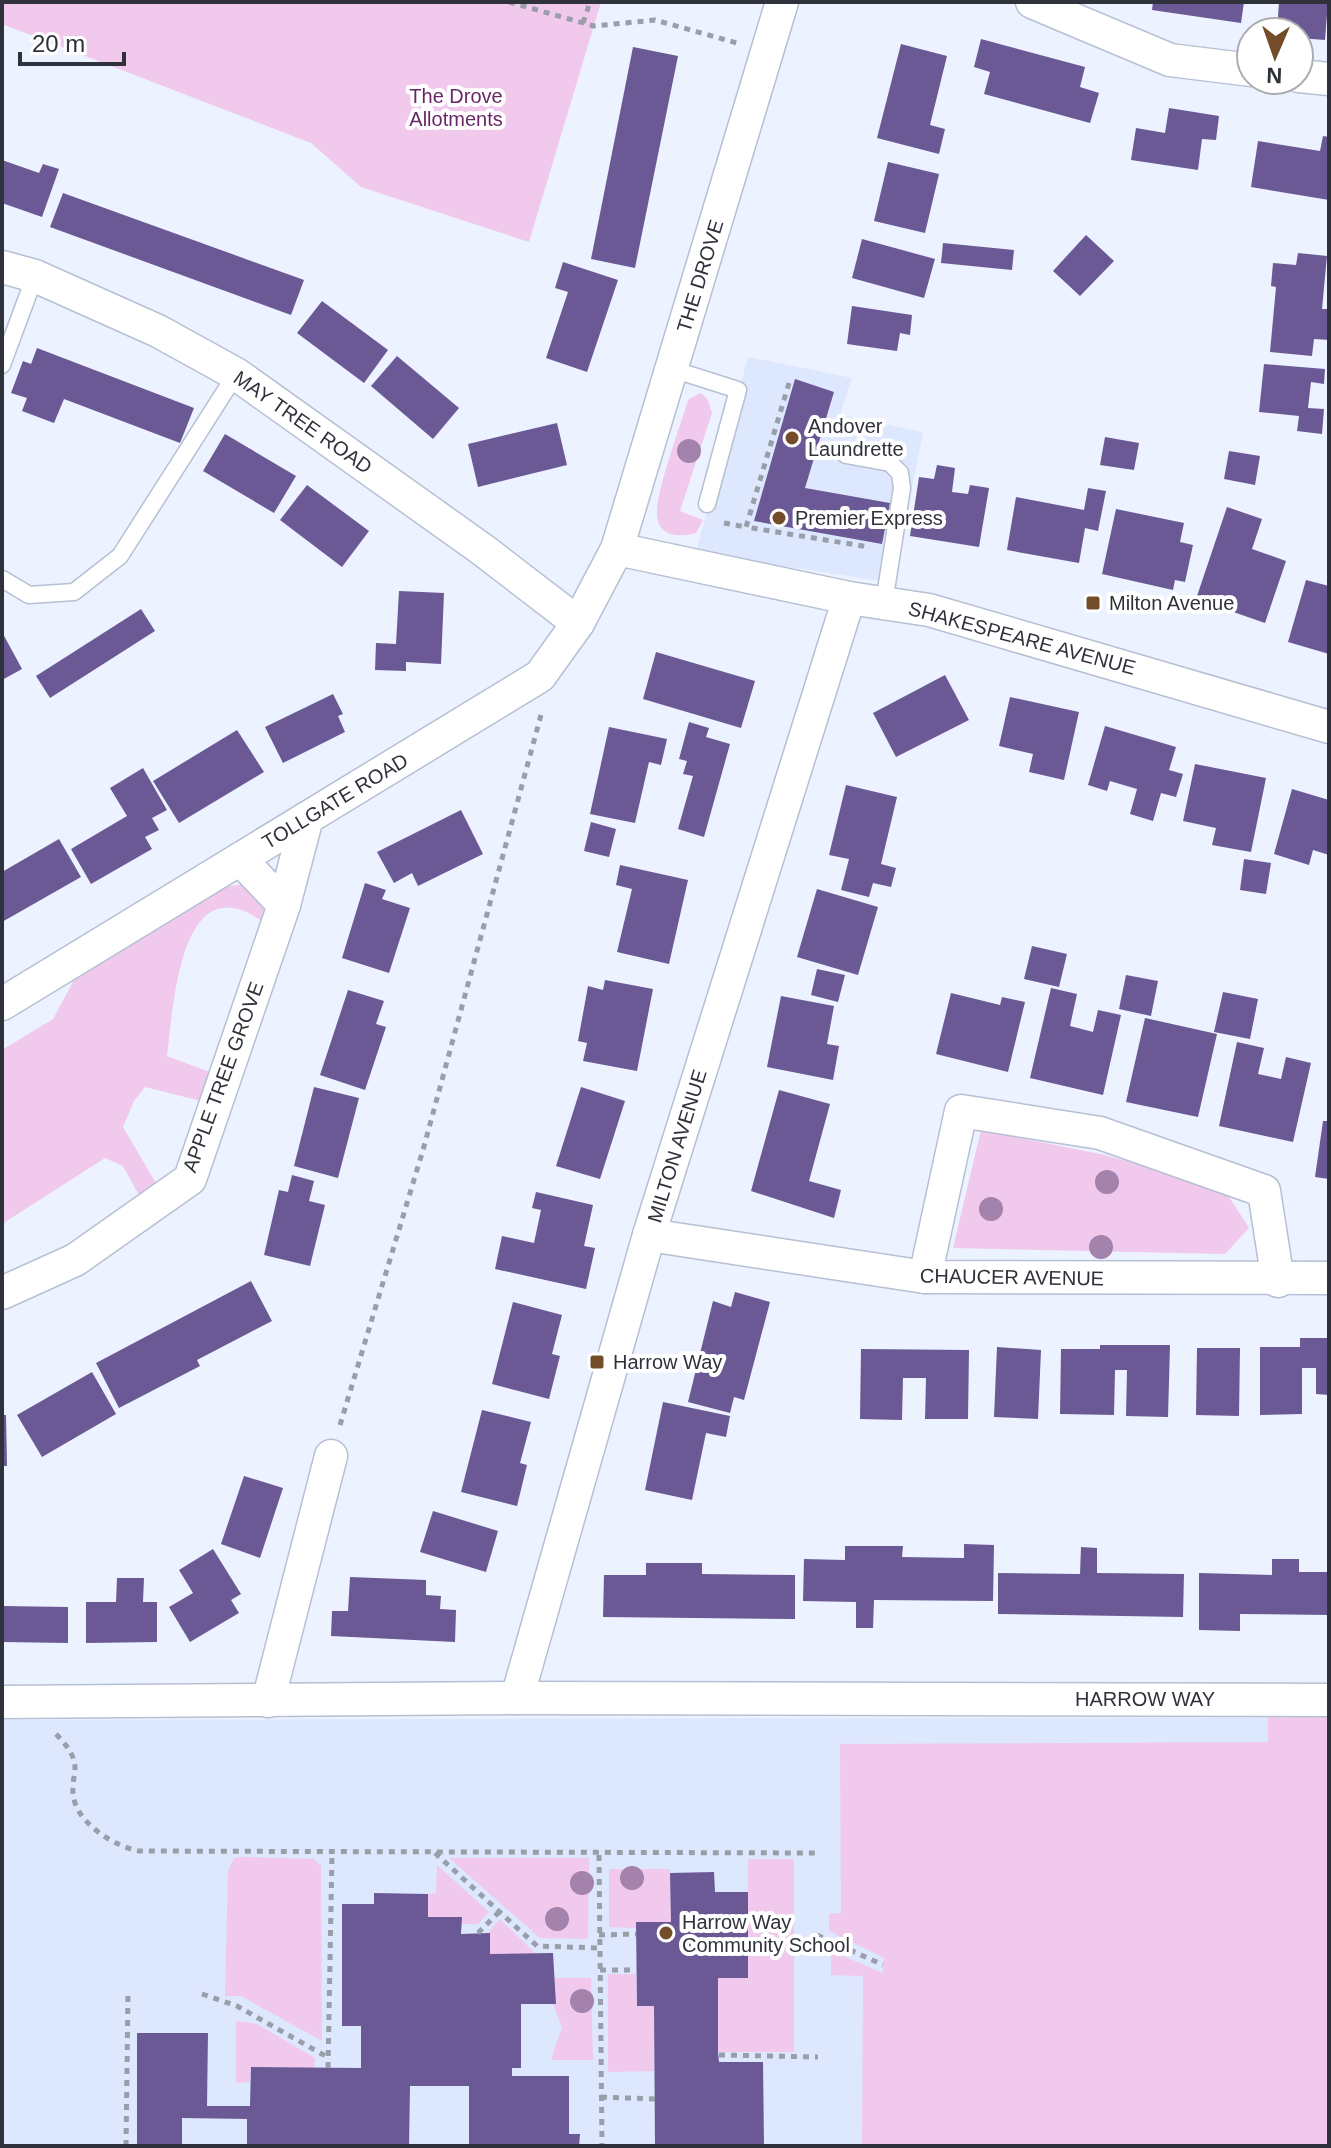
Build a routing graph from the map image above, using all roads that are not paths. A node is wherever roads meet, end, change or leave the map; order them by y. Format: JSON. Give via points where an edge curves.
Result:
{"nodes":[{"id":1,"x":782,"y":2,"type":"edge"},
{"id":2,"x":1032,"y":2,"type":"edge"},
{"id":3,"x":1235,"y":68,"type":"edge"},
{"id":4,"x":2,"y":267,"type":"edge"},
{"id":5,"x":35,"y":276,"type":"junction"},
{"id":6,"x":2,"y":365,"type":"edge"},
{"id":7,"x":672,"y":369,"type":"junction"},
{"id":8,"x":236,"y":374,"type":"junction"},
{"id":9,"x":846,"y":455,"type":"dead end"},
{"id":10,"x":707,"y":504,"type":"dead end"},
{"id":11,"x":617,"y":549,"type":"junction"},
{"id":12,"x":2,"y":579,"type":"edge"},
{"id":13,"x":849,"y":598,"type":"junction"},
{"id":14,"x":884,"y":603,"type":"junction"},
{"id":15,"x":578,"y":623,"type":"junction"},
{"id":16,"x":1329,"y":727,"type":"edge"},
{"id":17,"x":307,"y":818,"type":"junction"},
{"id":18,"x":240,"y":859,"type":"junction"},
{"id":19,"x":284,"y":905,"type":"junction"},
{"id":20,"x":2,"y":1004,"type":"edge"},
{"id":21,"x":649,"y":1235,"type":"junction"},
{"id":22,"x":925,"y":1277,"type":"junction"},
{"id":23,"x":1329,"y":1278,"type":"edge"},
{"id":24,"x":1278,"y":1281,"type":"junction"},
{"id":25,"x":2,"y":1293,"type":"edge"},
{"id":26,"x":331,"y":1456,"type":"road end"},
{"id":27,"x":517,"y":1698,"type":"junction"},
{"id":28,"x":1329,"y":1700,"type":"edge"},
{"id":29,"x":268,"y":1701,"type":"junction"},
{"id":30,"x":2,"y":1702,"type":"edge"}],
"edges":[{"from":1,"to":7,"type":"street","name":"THE DROVE"},
{"from":2,"to":3,"type":"street","via":[[1170,60]]},
{"from":4,"to":5,"type":"street","name":"MAY TREE ROAD"},
{"from":5,"to":6,"type":"lane"},
{"from":5,"to":8,"type":"street","name":"MAY TREE ROAD","via":[[158,331]]},
{"from":7,"to":10,"type":"lane","via":[[738,390]]},
{"from":7,"to":11,"type":"street","name":"THE DROVE"},
{"from":8,"to":12,"type":"lane","via":[[120,556],[74,592],[29,595]]},
{"from":8,"to":15,"type":"street","name":"MAY TREE ROAD"},
{"from":9,"to":14,"type":"lane","via":[[890,463],[900,473]]},
{"from":11,"to":13,"type":"street","name":"SHAKESPEARE AVENUE"},
{"from":11,"to":15,"type":"street","name":"TOLLGATE ROAD"},
{"from":13,"to":14,"type":"street","name":"SHAKESPEARE AVENUE"},
{"from":13,"to":21,"type":"street","name":"MILTON AVENUE"},
{"from":14,"to":16,"type":"street","name":"SHAKESPEARE AVENUE","via":[[929,610]]},
{"from":15,"to":17,"type":"street","name":"TOLLGATE ROAD","via":[[540,676]]},
{"from":17,"to":18,"type":"street","name":"TOLLGATE ROAD"},
{"from":17,"to":19,"type":"street","name":"APPLE TREE GROVE"},
{"from":18,"to":19,"type":"street"},
{"from":18,"to":20,"type":"street","name":"TOLLGATE ROAD"},
{"from":19,"to":25,"type":"street","name":"APPLE TREE GROVE","via":[[190,1179],[75,1260]]},
{"from":21,"to":22,"type":"street","name":"CHAUCER AVENUE"},
{"from":21,"to":27,"type":"street","name":"MILTON AVENUE"},
{"from":22,"to":24,"type":"street","name":"CHAUCER AVENUE"},
{"from":22,"to":24,"type":"street","via":[[961,1111],[1100,1133],[1264,1191]]},
{"from":23,"to":24,"type":"street","name":"CHAUCER AVENUE"},
{"from":26,"to":29,"type":"street"},
{"from":27,"to":28,"type":"street","name":"HARROW WAY"},
{"from":27,"to":29,"type":"street","name":"HARROW WAY"},
{"from":29,"to":30,"type":"street","name":"HARROW WAY"}]}
